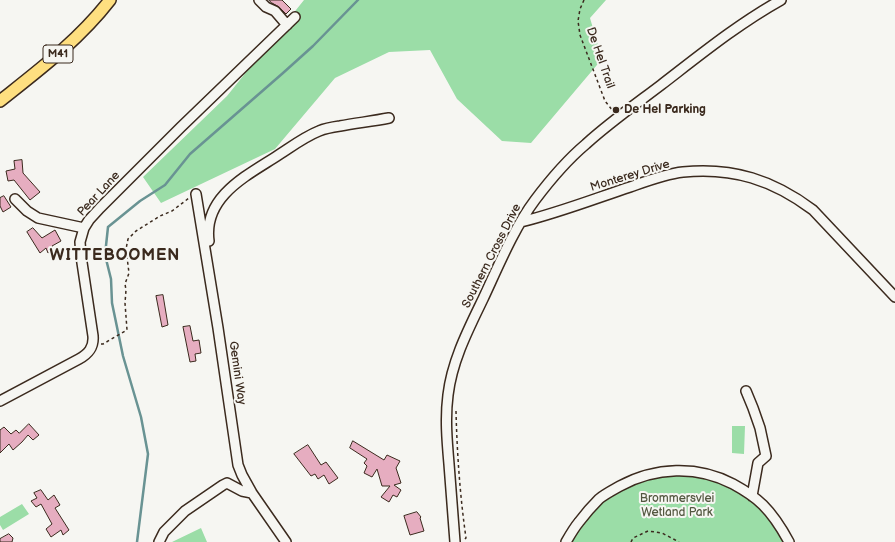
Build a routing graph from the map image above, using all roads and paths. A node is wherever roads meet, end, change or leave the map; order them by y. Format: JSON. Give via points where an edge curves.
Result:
{"nodes":[{"id":1,"x":110,"y":0,"type":"edge"},
{"id":2,"x":259,"y":0,"type":"edge"},
{"id":3,"x":584,"y":0,"type":"edge"},
{"id":4,"x":781,"y":0,"type":"edge"},
{"id":5,"x":295,"y":17,"type":"dead end"},
{"id":6,"x":287,"y":25,"type":"junction"},
{"id":7,"x":0,"y":101,"type":"edge"},
{"id":8,"x":389,"y":118,"type":"dead end"},
{"id":9,"x":618,"y":118,"type":"junction"},
{"id":10,"x":196,"y":196,"type":"joint"},
{"id":11,"x":15,"y":199,"type":"dead end"},
{"id":12,"x":521,"y":222,"type":"junction"},
{"id":13,"x":84,"y":228,"type":"junction"},
{"id":14,"x":895,"y":297,"type":"edge"},
{"id":15,"x":218,"y":328,"type":"junction"},
{"id":16,"x":94,"y":341,"type":"junction"},
{"id":17,"x":746,"y":391,"type":"dead end"},
{"id":18,"x":0,"y":401,"type":"edge"},
{"id":19,"x":456,"y":406,"type":"dead end"},
{"id":20,"x":252,"y":493,"type":"junction"},
{"id":21,"x":752,"y":496,"type":"junction"},
{"id":22,"x":159,"y":542,"type":"edge"},
{"id":23,"x":286,"y":542,"type":"edge"},
{"id":24,"x":456,"y":542,"type":"edge"},
{"id":25,"x":462,"y":542,"type":"edge"},
{"id":26,"x":566,"y":542,"type":"edge"},
{"id":27,"x":631,"y":542,"type":"edge"},
{"id":28,"x":679,"y":542,"type":"edge"},
{"id":29,"x":789,"y":542,"type":"edge"}],
"edges":[{"from":1,"to":7,"type":"main road","number":"M41","via":[[82,32]]},
{"from":2,"to":6,"type":"street","via":[[266,8],[275,11]]},
{"from":3,"to":9,"type":"path","name":"De Hel Trail","via":[[578,21],[580,35],[605,101]]},
{"from":4,"to":9,"type":"street","name":"Southern Cross Drive","via":[[737,26]]},
{"from":5,"to":6,"type":"street","name":"Pear Lane"},
{"from":6,"to":13,"type":"street","name":"Pear Lane","via":[[100,208]]},
{"from":8,"to":15,"type":"street","via":[[319,131],[251,172],[220,199],[211,217],[208,231],[220,319]]},
{"from":9,"to":12,"type":"street","name":"Southern Cross Drive","via":[[585,144],[565,165],[534,201]]},
{"from":10,"to":15,"type":"street","name":"Gemini Way"},
{"from":10,"to":16,"type":"path","via":[[190,196],[172,211],[136,231],[128,239],[126,248],[129,273],[125,284],[127,330],[103,344]]},
{"from":11,"to":13,"type":"street","via":[[38,218]]},
{"from":12,"to":14,"type":"street","name":"Monterey Drive","via":[[671,174],[714,171],[743,175],[766,182],[813,210]]},
{"from":12,"to":24,"type":"street","name":"Southern Cross Drive","via":[[467,334],[455,363],[449,388],[446,428]]},
{"from":13,"to":16,"type":"street","name":"Pear Lane","via":[[80,242],[81,256]]},
{"from":15,"to":20,"type":"street","name":"Gemini Way","via":[[238,465]]},
{"from":16,"to":18,"type":"street","via":[[90,351],[84,356]]},
{"from":17,"to":21,"type":"street","via":[[754,408],[766,456],[758,463]]},
{"from":19,"to":25,"type":"path","via":[[466,538]]},
{"from":20,"to":22,"type":"street","via":[[227,483],[223,485],[185,511],[164,532]]},
{"from":20,"to":23,"type":"street","name":"Gemini Way"},
{"from":21,"to":26,"type":"street","via":[[741,488],[706,473],[675,470],[644,476],[630,480],[600,499],[583,517]]},
{"from":21,"to":29,"type":"street","via":[[776,520]]},
{"from":27,"to":28,"type":"path","via":[[633,538],[648,531],[662,533]]}]}
